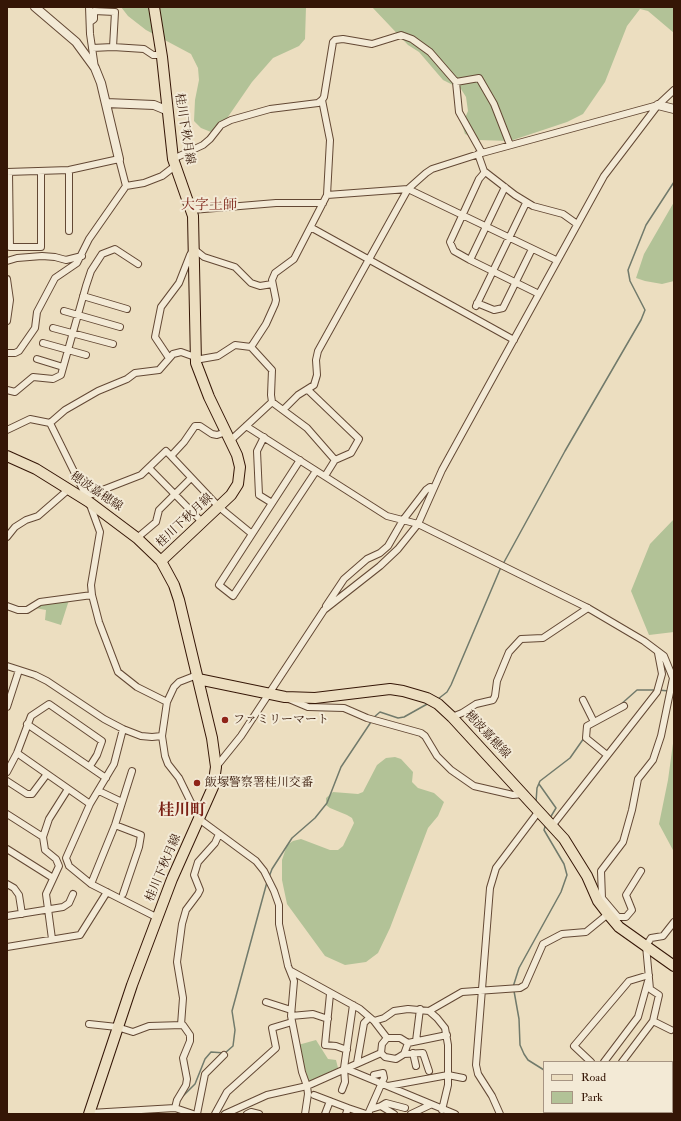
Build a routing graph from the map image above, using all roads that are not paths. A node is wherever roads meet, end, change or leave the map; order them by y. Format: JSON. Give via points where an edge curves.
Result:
{"nodes":[{"id":1,"x":35,"y":7,"type":"edge"},
{"id":2,"x":89,"y":7,"type":"edge"},
{"id":3,"x":154,"y":7,"type":"edge"},
{"id":4,"x":90,"y":22,"type":"junction"},
{"id":5,"x":113,"y":47,"type":"junction"},
{"id":6,"x":92,"y":48,"type":"junction"},
{"id":7,"x":162,"y":55,"type":"junction"},
{"id":8,"x":95,"y":68,"type":"junction"},
{"id":9,"x":456,"y":82,"type":"junction"},
{"id":10,"x":674,"y":90,"type":"edge"},
{"id":11,"x":322,"y":100,"type":"junction"},
{"id":12,"x":106,"y":103,"type":"junction"},
{"id":13,"x":658,"y":105,"type":"junction"},
{"id":14,"x":166,"y":110,"type":"junction"},
{"id":15,"x":674,"y":110,"type":"edge"},
{"id":16,"x":510,"y":145,"type":"junction"},
{"id":17,"x":480,"y":154,"type":"junction"},
{"id":18,"x":119,"y":159,"type":"junction"},
{"id":19,"x":174,"y":162,"type":"junction"},
{"id":20,"x":69,"y":170,"type":"junction"},
{"id":21,"x":8,"y":172,"type":"edge"},
{"id":22,"x":41,"y":172,"type":"junction"},
{"id":23,"x":485,"y":172,"type":"junction"},
{"id":24,"x":126,"y":186,"type":"junction"},
{"id":25,"x":505,"y":187,"type":"junction"},
{"id":26,"x":408,"y":189,"type":"junction"},
{"id":27,"x":327,"y":195,"type":"junction"},
{"id":28,"x":323,"y":203,"type":"junction"},
{"id":29,"x":526,"y":203,"type":"junction"},
{"id":30,"x":192,"y":210,"type":"junction"},
{"id":31,"x":463,"y":215,"type":"junction"},
{"id":32,"x":577,"y":224,"type":"junction"},
{"id":33,"x":485,"y":226,"type":"junction"},
{"id":34,"x":312,"y":228,"type":"junction"},
{"id":35,"x":69,"y":231,"type":"dead end"},
{"id":36,"x":508,"y":238,"type":"junction"},
{"id":37,"x":41,"y":246,"type":"junction"},
{"id":38,"x":10,"y":247,"type":"junction"},
{"id":39,"x":194,"y":249,"type":"junction"},
{"id":40,"x":532,"y":249,"type":"junction"},
{"id":41,"x":42,"y":256,"type":"junction"},
{"id":42,"x":82,"y":256,"type":"junction"},
{"id":43,"x":9,"y":260,"type":"edge"},
{"id":44,"x":369,"y":260,"type":"junction"},
{"id":45,"x":470,"y":260,"type":"junction"},
{"id":46,"x":556,"y":260,"type":"junction"},
{"id":47,"x":138,"y":264,"type":"dead end"},
{"id":48,"x":492,"y":271,"type":"junction"},
{"id":49,"x":7,"y":278,"type":"edge"},
{"id":50,"x":516,"y":282,"type":"junction"},
{"id":51,"x":272,"y":284,"type":"junction"},
{"id":52,"x":539,"y":294,"type":"junction"},
{"id":53,"x":83,"y":296,"type":"junction"},
{"id":54,"x":127,"y":309,"type":"dead end"},
{"id":55,"x":64,"y":311,"type":"dead end"},
{"id":56,"x":78,"y":314,"type":"junction"},
{"id":57,"x":7,"y":321,"type":"edge"},
{"id":58,"x":120,"y":326,"type":"dead end"},
{"id":59,"x":53,"y":328,"type":"dead end"},
{"id":60,"x":73,"y":333,"type":"junction"},
{"id":61,"x":514,"y":340,"type":"junction"},
{"id":62,"x":43,"y":343,"type":"dead end"},
{"id":63,"x":113,"y":344,"type":"dead end"},
{"id":64,"x":251,"y":347,"type":"junction"},
{"id":65,"x":68,"y":350,"type":"junction"},
{"id":66,"x":7,"y":353,"type":"edge"},
{"id":67,"x":86,"y":355,"type":"dead end"},
{"id":68,"x":169,"y":358,"type":"junction"},
{"id":69,"x":38,"y":359,"type":"dead end"},
{"id":70,"x":195,"y":359,"type":"junction"},
{"id":71,"x":63,"y":367,"type":"junction"},
{"id":72,"x":7,"y":390,"type":"edge"},
{"id":73,"x":308,"y":390,"type":"junction"},
{"id":74,"x":272,"y":402,"type":"junction"},
{"id":75,"x":283,"y":410,"type":"junction"},
{"id":76,"x":50,"y":423,"type":"junction"},
{"id":77,"x":246,"y":426,"type":"junction"},
{"id":78,"x":7,"y":430,"type":"edge"},
{"id":79,"x":228,"y":436,"type":"junction"},
{"id":80,"x":264,"y":437,"type":"junction"},
{"id":81,"x":7,"y":456,"type":"edge"},
{"id":82,"x":170,"y":456,"type":"junction"},
{"id":83,"x":300,"y":460,"type":"junction"},
{"id":84,"x":335,"y":460,"type":"junction"},
{"id":85,"x":149,"y":468,"type":"junction"},
{"id":86,"x":316,"y":470,"type":"junction"},
{"id":87,"x":325,"y":476,"type":"junction"},
{"id":88,"x":191,"y":478,"type":"junction"},
{"id":89,"x":434,"y":488,"type":"junction"},
{"id":90,"x":69,"y":489,"type":"junction"},
{"id":91,"x":175,"y":494,"type":"junction"},
{"id":92,"x":88,"y":499,"type":"junction"},
{"id":93,"x":272,"y":503,"type":"junction"},
{"id":94,"x":219,"y":507,"type":"junction"},
{"id":95,"x":403,"y":520,"type":"junction"},
{"id":96,"x":202,"y":522,"type":"junction"},
{"id":97,"x":418,"y":524,"type":"junction"},
{"id":98,"x":252,"y":534,"type":"junction"},
{"id":99,"x":7,"y":537,"type":"edge"},
{"id":100,"x":137,"y":538,"type":"junction"},
{"id":101,"x":161,"y":561,"type":"junction"},
{"id":102,"x":92,"y":595,"type":"junction"},
{"id":103,"x":7,"y":606,"type":"edge"},
{"id":104,"x":588,"y":608,"type":"junction"},
{"id":105,"x":324,"y":610,"type":"junction"},
{"id":106,"x":658,"y":653,"type":"junction"},
{"id":107,"x":7,"y":666,"type":"edge"},
{"id":108,"x":19,"y":670,"type":"junction"},
{"id":109,"x":197,"y":677,"type":"junction"},
{"id":110,"x":268,"y":693,"type":"junction"},
{"id":111,"x":285,"y":696,"type":"junction"},
{"id":112,"x":583,"y":700,"type":"dead end"},
{"id":113,"x":167,"y":702,"type":"junction"},
{"id":114,"x":624,"y":706,"type":"dead end"},
{"id":115,"x":7,"y":707,"type":"edge"},
{"id":116,"x":452,"y":717,"type":"junction"},
{"id":117,"x":594,"y":722,"type":"junction"},
{"id":118,"x":27,"y":724,"type":"junction"},
{"id":119,"x":123,"y":730,"type":"junction"},
{"id":120,"x":162,"y":736,"type":"junction"},
{"id":121,"x":17,"y":753,"type":"junction"},
{"id":122,"x":607,"y":755,"type":"junction"},
{"id":123,"x":90,"y":766,"type":"junction"},
{"id":124,"x":216,"y":768,"type":"junction"},
{"id":125,"x":132,"y":771,"type":"dead end"},
{"id":126,"x":7,"y":772,"type":"edge"},
{"id":127,"x":47,"y":774,"type":"junction"},
{"id":128,"x":106,"y":778,"type":"junction"},
{"id":129,"x":7,"y":781,"type":"edge"},
{"id":130,"x":68,"y":788,"type":"junction"},
{"id":131,"x":99,"y":791,"type":"junction"},
{"id":132,"x":523,"y":794,"type":"junction"},
{"id":133,"x":122,"y":802,"type":"junction"},
{"id":134,"x":90,"y":804,"type":"junction"},
{"id":135,"x":539,"y":811,"type":"junction"},
{"id":136,"x":7,"y":814,"type":"edge"},
{"id":137,"x":199,"y":819,"type":"junction"},
{"id":138,"x":115,"y":825,"type":"junction"},
{"id":139,"x":552,"y":826,"type":"junction"},
{"id":140,"x":220,"y":834,"type":"junction"},
{"id":141,"x":43,"y":837,"type":"junction"},
{"id":142,"x":7,"y":849,"type":"edge"},
{"id":143,"x":641,"y":871,"type":"dead end"},
{"id":144,"x":53,"y":878,"type":"junction"},
{"id":145,"x":7,"y":884,"type":"edge"},
{"id":146,"x":91,"y":884,"type":"junction"},
{"id":147,"x":107,"y":892,"type":"junction"},
{"id":148,"x":73,"y":894,"type":"dead end"},
{"id":149,"x":123,"y":894,"type":"dead end"},
{"id":150,"x":600,"y":900,"type":"junction"},
{"id":151,"x":47,"y":910,"type":"junction"},
{"id":152,"x":22,"y":914,"type":"junction"},
{"id":153,"x":608,"y":914,"type":"junction"},
{"id":154,"x":7,"y":916,"type":"edge"},
{"id":155,"x":158,"y":918,"type":"junction"},
{"id":156,"x":674,"y":922,"type":"edge"},
{"id":157,"x":52,"y":939,"type":"junction"},
{"id":158,"x":7,"y":946,"type":"edge"},
{"id":159,"x":646,"y":946,"type":"junction"},
{"id":160,"x":674,"y":966,"type":"edge"},
{"id":161,"x":291,"y":971,"type":"junction"},
{"id":162,"x":649,"y":975,"type":"junction"},
{"id":163,"x":482,"y":990,"type":"junction"},
{"id":164,"x":330,"y":994,"type":"junction"},
{"id":165,"x":266,"y":1002,"type":"dead end"},
{"id":166,"x":353,"y":1005,"type":"junction"},
{"id":167,"x":420,"y":1009,"type":"junction"},
{"id":168,"x":429,"y":1011,"type":"junction"},
{"id":169,"x":291,"y":1016,"type":"junction"},
{"id":170,"x":328,"y":1018,"type":"junction"},
{"id":171,"x":371,"y":1020,"type":"junction"},
{"id":172,"x":653,"y":1021,"type":"junction"},
{"id":173,"x":89,"y":1024,"type":"dead end"},
{"id":174,"x":181,"y":1025,"type":"junction"},
{"id":175,"x":117,"y":1027,"type":"junction"},
{"id":176,"x":671,"y":1030,"type":"dead end"},
{"id":177,"x":447,"y":1035,"type":"junction"},
{"id":178,"x":387,"y":1038,"type":"junction"},
{"id":179,"x":416,"y":1042,"type":"junction"},
{"id":180,"x":408,"y":1043,"type":"junction"},
{"id":181,"x":347,"y":1050,"type":"junction"},
{"id":182,"x":413,"y":1053,"type":"junction"},
{"id":183,"x":381,"y":1054,"type":"junction"},
{"id":184,"x":404,"y":1054,"type":"junction"},
{"id":185,"x":224,"y":1055,"type":"dead end"},
{"id":186,"x":590,"y":1061,"type":"edge"},
{"id":187,"x":605,"y":1061,"type":"edge"},
{"id":188,"x":623,"y":1061,"type":"edge"},
{"id":189,"x":357,"y":1063,"type":"junction"},
{"id":190,"x":416,"y":1066,"type":"dead end"},
{"id":191,"x":344,"y":1068,"type":"junction"},
{"id":192,"x":430,"y":1071,"type":"dead end"},
{"id":193,"x":374,"y":1075,"type":"dead end"},
{"id":194,"x":448,"y":1075,"type":"junction"},
{"id":195,"x":463,"y":1078,"type":"dead end"},
{"id":196,"x":384,"y":1085,"type":"junction"},
{"id":197,"x":307,"y":1086,"type":"junction"},
{"id":198,"x":342,"y":1090,"type":"dead end"},
{"id":199,"x":314,"y":1095,"type":"dead end"},
{"id":200,"x":330,"y":1101,"type":"junction"},
{"id":201,"x":430,"y":1105,"type":"junction"},
{"id":202,"x":381,"y":1106,"type":"junction"},
{"id":203,"x":175,"y":1108,"type":"junction"},
{"id":204,"x":348,"y":1108,"type":"junction"},
{"id":205,"x":405,"y":1108,"type":"dead end"},
{"id":206,"x":442,"y":1110,"type":"junction"},
{"id":207,"x":368,"y":1112,"type":"edge"},
{"id":208,"x":89,"y":1114,"type":"edge"},
{"id":209,"x":193,"y":1114,"type":"edge"},
{"id":210,"x":197,"y":1114,"type":"edge"},
{"id":211,"x":215,"y":1114,"type":"edge"},
{"id":212,"x":225,"y":1114,"type":"edge"},
{"id":213,"x":246,"y":1114,"type":"edge"},
{"id":214,"x":259,"y":1114,"type":"edge"},
{"id":215,"x":305,"y":1114,"type":"edge"},
{"id":216,"x":325,"y":1114,"type":"edge"},
{"id":217,"x":346,"y":1114,"type":"edge"},
{"id":218,"x":394,"y":1114,"type":"edge"},
{"id":219,"x":411,"y":1114,"type":"edge"},
{"id":220,"x":456,"y":1114,"type":"edge"},
{"id":221,"x":500,"y":1114,"type":"edge"}],
"edges":[{"from":1,"to":8,"type":"street","via":[[76,42]]},
{"from":2,"to":4,"type":"street"},
{"from":3,"to":7,"type":"main road","name":"桂川下秋月線"},
{"from":4,"to":5,"type":"street","via":[[94,18],[94,11],[115,12]]},
{"from":4,"to":6,"type":"street"},
{"from":5,"to":6,"type":"street"},
{"from":5,"to":7,"type":"street","via":[[144,49],[153,55]]},
{"from":6,"to":8,"type":"street"},
{"from":7,"to":14,"type":"main road","name":"桂川下秋月線"},
{"from":8,"to":12,"type":"street"},
{"from":9,"to":11,"type":"street","via":[[430,52],[406,36],[395,35],[372,44],[339,38],[333,42]]},
{"from":9,"to":16,"type":"street","via":[[478,78],[494,104]]},
{"from":9,"to":17,"type":"street","via":[[459,112]]},
{"from":10,"to":13,"type":"street"},
{"from":11,"to":19,"type":"street","via":[[318,103],[270,109],[232,120],[221,125],[210,140]]},
{"from":11,"to":27,"type":"street","via":[[330,140]]},
{"from":12,"to":14,"type":"street","via":[[154,106]]},
{"from":12,"to":18,"type":"street"},
{"from":13,"to":15,"type":"street"},
{"from":13,"to":16,"type":"street"},
{"from":13,"to":32,"type":"street","via":[[604,176]]},
{"from":14,"to":19,"type":"main road","name":"桂川下秋月線"},
{"from":16,"to":17,"type":"street"},
{"from":17,"to":23,"type":"street"},
{"from":17,"to":26,"type":"street","via":[[432,169]]},
{"from":18,"to":20,"type":"street"},
{"from":18,"to":24,"type":"street"},
{"from":19,"to":24,"type":"street","via":[[162,176]]},
{"from":19,"to":30,"type":"main road","name":"桂川下秋月線"},
{"from":20,"to":22,"type":"street"},
{"from":20,"to":35,"type":"street"},
{"from":21,"to":22,"type":"street"},
{"from":21,"to":38,"type":"street"},
{"from":22,"to":37,"type":"street"},
{"from":23,"to":25,"type":"street"},
{"from":23,"to":31,"type":"street"},
{"from":24,"to":42,"type":"street","via":[[90,239]]},
{"from":25,"to":29,"type":"street"},
{"from":25,"to":33,"type":"street"},
{"from":26,"to":27,"type":"street"},
{"from":26,"to":31,"type":"street"},
{"from":26,"to":44,"type":"street"},
{"from":27,"to":28,"type":"street"},
{"from":28,"to":30,"type":"street","via":[[289,202]]},
{"from":28,"to":34,"type":"street"},
{"from":29,"to":32,"type":"street","via":[[563,214]]},
{"from":29,"to":36,"type":"street"},
{"from":30,"to":39,"type":"main road","name":"桂川下秋月線"},
{"from":31,"to":33,"type":"street"},
{"from":31,"to":45,"type":"street","via":[[450,244],[458,254]]},
{"from":32,"to":46,"type":"street"},
{"from":33,"to":36,"type":"street"},
{"from":33,"to":45,"type":"street"},
{"from":34,"to":44,"type":"street"},
{"from":34,"to":51,"type":"street","via":[[294,259],[275,273]]},
{"from":36,"to":40,"type":"street"},
{"from":36,"to":48,"type":"street"},
{"from":37,"to":38,"type":"street"},
{"from":37,"to":41,"type":"street"},
{"from":38,"to":43,"type":"street"},
{"from":39,"to":51,"type":"street","via":[[212,260],[235,267],[251,284]]},
{"from":39,"to":68,"type":"street","via":[[179,283],[161,307],[155,337]]},
{"from":39,"to":70,"type":"main road","name":"桂川下秋月線"},
{"from":40,"to":46,"type":"street"},
{"from":40,"to":50,"type":"street"},
{"from":41,"to":42,"type":"street","via":[[66,260]]},
{"from":41,"to":43,"type":"street"},
{"from":42,"to":66,"type":"street","via":[[74,266],[55,278],[37,312],[35,328],[19,351]]},
{"from":44,"to":61,"type":"street"},
{"from":44,"to":73,"type":"street","via":[[318,351],[316,381]]},
{"from":45,"to":48,"type":"street"},
{"from":46,"to":52,"type":"street"},
{"from":47,"to":53,"type":"street","via":[[115,249],[102,254],[91,271]]},
{"from":48,"to":50,"type":"street"},
{"from":48,"to":50,"type":"street","via":[[476,304],[501,310]]},
{"from":49,"to":57,"type":"street","via":[[10,300]]},
{"from":50,"to":52,"type":"street"},
{"from":51,"to":64,"type":"street","via":[[275,304]]},
{"from":52,"to":61,"type":"street"},
{"from":53,"to":54,"type":"street"},
{"from":53,"to":56,"type":"street"},
{"from":55,"to":56,"type":"street"},
{"from":56,"to":58,"type":"street"},
{"from":56,"to":60,"type":"street"},
{"from":59,"to":60,"type":"street"},
{"from":60,"to":63,"type":"street"},
{"from":60,"to":65,"type":"street"},
{"from":61,"to":89,"type":"street"},
{"from":62,"to":65,"type":"street"},
{"from":64,"to":70,"type":"street","via":[[235,345],[218,356]]},
{"from":64,"to":74,"type":"street","via":[[272,370]]},
{"from":65,"to":67,"type":"street"},
{"from":65,"to":71,"type":"street"},
{"from":68,"to":70,"type":"street","via":[[181,352]]},
{"from":68,"to":76,"type":"street","via":[[159,370],[135,373],[65,410]]},
{"from":69,"to":71,"type":"street"},
{"from":70,"to":79,"type":"main road","name":"桂川下秋月線"},
{"from":71,"to":72,"type":"street","via":[[61,375],[53,379],[33,377],[15,392]]},
{"from":73,"to":75,"type":"street","via":[[298,395]]},
{"from":73,"to":84,"type":"street","via":[[359,439],[351,453]]},
{"from":74,"to":75,"type":"street"},
{"from":74,"to":77,"type":"street"},
{"from":75,"to":84,"type":"street","via":[[307,428]]},
{"from":76,"to":78,"type":"street","via":[[30,419]]},
{"from":76,"to":92,"type":"street"},
{"from":77,"to":79,"type":"street"},
{"from":77,"to":80,"type":"street"},
{"from":79,"to":82,"type":"street","via":[[217,436],[200,426],[195,426]]},
{"from":79,"to":94,"type":"main road","name":"桂川下秋月線","via":[[239,461],[239,476],[231,495]]},
{"from":80,"to":83,"type":"street"},
{"from":80,"to":93,"type":"street","via":[[256,451],[259,495]]},
{"from":81,"to":90,"type":"main road","name":"穂波嘉穂線","via":[[36,469]]},
{"from":82,"to":85,"type":"street","via":[[166,451]]},
{"from":82,"to":88,"type":"street"},
{"from":83,"to":86,"type":"street"},
{"from":83,"to":93,"type":"street"},
{"from":84,"to":87,"type":"street"},
{"from":85,"to":91,"type":"street"},
{"from":85,"to":92,"type":"street","via":[[141,475]]},
{"from":86,"to":87,"type":"street"},
{"from":86,"to":98,"type":"street","via":[[233,596],[219,585]]},
{"from":87,"to":95,"type":"street","via":[[387,516]]},
{"from":88,"to":91,"type":"street"},
{"from":88,"to":94,"type":"street"},
{"from":89,"to":95,"type":"street","via":[[426,490]]},
{"from":89,"to":97,"type":"street"},
{"from":90,"to":92,"type":"main road","name":"穂波嘉穂線"},
{"from":90,"to":99,"type":"street","via":[[38,516],[15,527]]},
{"from":91,"to":96,"type":"street"},
{"from":91,"to":100,"type":"street","via":[[159,510],[156,522]]},
{"from":92,"to":100,"type":"main road","name":"穂波嘉穂線"},
{"from":92,"to":102,"type":"street","via":[[100,532],[91,585]]},
{"from":93,"to":98,"type":"street"},
{"from":94,"to":96,"type":"main road","name":"桂川下秋月線"},
{"from":94,"to":98,"type":"street"},
{"from":95,"to":97,"type":"street"},
{"from":95,"to":105,"type":"street","via":[[388,546],[344,578]]},
{"from":96,"to":101,"type":"main road","name":"桂川下秋月線"},
{"from":97,"to":104,"type":"street"},
{"from":97,"to":105,"type":"street","via":[[380,566]]},
{"from":100,"to":101,"type":"main road","name":"穂波嘉穂線"},
{"from":101,"to":109,"type":"main road","name":"桂川下秋月線","via":[[179,600]]},
{"from":102,"to":103,"type":"street","via":[[40,602],[27,610]]},
{"from":102,"to":113,"type":"street","via":[[99,622],[120,675]]},
{"from":104,"to":106,"type":"street","via":[[644,641]]},
{"from":104,"to":116,"type":"street","via":[[543,638],[521,639],[509,652],[497,681],[493,700],[476,704],[462,714]]},
{"from":105,"to":110,"type":"street"},
{"from":106,"to":122,"type":"street","via":[[662,674],[657,692]]},
{"from":106,"to":150,"type":"street","via":[[664,656],[671,669],[672,690],[653,760],[638,779],[622,842],[601,871]]},
{"from":107,"to":108,"type":"street"},
{"from":108,"to":115,"type":"street"},
{"from":108,"to":119,"type":"street","via":[[47,681]]},
{"from":109,"to":110,"type":"main road","name":"穂波嘉穂線"},
{"from":109,"to":113,"type":"street","via":[[180,682],[174,687]]},
{"from":109,"to":124,"type":"main road","name":"桂川下秋月線","via":[[212,738]]},
{"from":110,"to":111,"type":"main road","name":"穂波嘉穂線"},
{"from":110,"to":124,"type":"street","via":[[241,736]]},
{"from":111,"to":116,"type":"main road","name":"穂波嘉穂線","via":[[327,698],[390,690],[403,691],[428,698]]},
{"from":111,"to":132,"type":"street","via":[[308,707],[344,708],[367,718],[421,732],[437,756],[451,770],[474,786],[513,796]]},
{"from":112,"to":117,"type":"street"},
{"from":113,"to":120,"type":"street"},
{"from":114,"to":117,"type":"street"},
{"from":116,"to":132,"type":"main road","name":"穂波嘉穂線"},
{"from":117,"to":122,"type":"street","via":[[587,726],[586,738]]},
{"from":118,"to":121,"type":"street"},
{"from":118,"to":123,"type":"street"},
{"from":118,"to":123,"type":"street","via":[[33,713],[49,704],[102,741],[98,755]]},
{"from":119,"to":120,"type":"street","via":[[141,736]]},
{"from":119,"to":128,"type":"street","via":[[114,764]]},
{"from":120,"to":137,"type":"street","via":[[168,764],[179,778]]},
{"from":121,"to":126,"type":"street"},
{"from":121,"to":127,"type":"street"},
{"from":122,"to":139,"type":"street"},
{"from":123,"to":128,"type":"street"},
{"from":124,"to":137,"type":"main road","name":"桂川下秋月線","via":[[213,787]]},
{"from":125,"to":133,"type":"street"},
{"from":127,"to":129,"type":"street","via":[[32,794],[27,794]]},
{"from":127,"to":130,"type":"street"},
{"from":128,"to":131,"type":"street"},
{"from":130,"to":134,"type":"street"},
{"from":130,"to":141,"type":"street"},
{"from":131,"to":133,"type":"street"},
{"from":131,"to":134,"type":"street"},
{"from":132,"to":135,"type":"main road","name":"穂波嘉穂線"},
{"from":133,"to":138,"type":"street"},
{"from":134,"to":146,"type":"street","via":[[66,858],[69,866]]},
{"from":135,"to":139,"type":"main road","name":"穂波嘉穂線"},
{"from":135,"to":163,"type":"street","via":[[496,868],[492,878]]},
{"from":136,"to":141,"type":"street"},
{"from":137,"to":140,"type":"street"},
{"from":137,"to":155,"type":"main road","name":"桂川下秋月線"},
{"from":138,"to":146,"type":"street"},
{"from":138,"to":149,"type":"street","via":[[141,835]]},
{"from":139,"to":150,"type":"main road","name":"穂波嘉穂線","via":[[564,839]]},
{"from":140,"to":161,"type":"street","via":[[256,861],[264,871],[279,904],[280,924]]},
{"from":140,"to":174,"type":"street","via":[[198,862],[194,875],[200,890],[186,910],[182,924],[177,962],[183,998]]},
{"from":141,"to":144,"type":"street","via":[[45,850],[59,863]]},
{"from":142,"to":144,"type":"street"},
{"from":143,"to":150,"type":"street","via":[[626,895],[632,910],[626,917],[618,916]]},
{"from":144,"to":151,"type":"street","via":[[46,894]]},
{"from":145,"to":152,"type":"street","via":[[19,895]]},
{"from":146,"to":147,"type":"street"},
{"from":147,"to":155,"type":"street"},
{"from":147,"to":157,"type":"street","via":[[82,933]]},
{"from":148,"to":151,"type":"street","via":[[67,906]]},
{"from":150,"to":153,"type":"main road","name":"穂波嘉穂線"},
{"from":151,"to":152,"type":"street"},
{"from":151,"to":157,"type":"street"},
{"from":152,"to":154,"type":"street"},
{"from":153,"to":159,"type":"main road","name":"穂波嘉穂線","via":[[619,927]]},
{"from":153,"to":163,"type":"street","via":[[586,932],[562,934],[543,944],[525,985],[520,988]]},
{"from":155,"to":175,"type":"main road","name":"桂川下秋月線"},
{"from":156,"to":159,"type":"street","via":[[663,936],[651,938]]},
{"from":157,"to":158,"type":"street"},
{"from":159,"to":160,"type":"main road","name":"穂波嘉穂線"},
{"from":159,"to":162,"type":"street"},
{"from":161,"to":164,"type":"street"},
{"from":161,"to":169,"type":"street","via":[[294,988]]},
{"from":162,"to":172,"type":"street","via":[[651,991],[659,995]]},
{"from":162,"to":186,"type":"street","via":[[629,981],[574,1046]]},
{"from":162,"to":187,"type":"street","via":[[638,1017]]},
{"from":163,"to":168,"type":"street","via":[[462,992]]},
{"from":163,"to":221,"type":"street","via":[[476,1066]]},
{"from":164,"to":166,"type":"street"},
{"from":164,"to":170,"type":"street"},
{"from":165,"to":169,"type":"street"},
{"from":166,"to":171,"type":"street"},
{"from":166,"to":181,"type":"street"},
{"from":167,"to":168,"type":"street"},
{"from":167,"to":171,"type":"street","via":[[394,1010],[384,1018]]},
{"from":167,"to":179,"type":"street"},
{"from":168,"to":177,"type":"street","via":[[446,1028]]},
{"from":169,"to":170,"type":"street","via":[[313,1014]]},
{"from":169,"to":197,"type":"street"},
{"from":169,"to":211,"type":"street","via":[[272,1028],[276,1048],[227,1092]]},
{"from":170,"to":181,"type":"street","via":[[325,1045]]},
{"from":171,"to":178,"type":"street"},
{"from":171,"to":189,"type":"street","via":[[364,1023]]},
{"from":172,"to":176,"type":"street"},
{"from":172,"to":188,"type":"street"},
{"from":173,"to":175,"type":"street"},
{"from":174,"to":175,"type":"street","via":[[150,1026],[133,1032]]},
{"from":174,"to":203,"type":"street","via":[[188,1030],[190,1041],[183,1058],[186,1085]]},
{"from":175,"to":208,"type":"main road","name":"桂川下秋月線"},
{"from":177,"to":179,"type":"street"},
{"from":177,"to":194,"type":"street"},
{"from":178,"to":180,"type":"street","via":[[400,1038]]},
{"from":178,"to":183,"type":"street","via":[[382,1044]]},
{"from":179,"to":180,"type":"street"},
{"from":180,"to":184,"type":"street"},
{"from":181,"to":191,"type":"street"},
{"from":182,"to":184,"type":"street"},
{"from":182,"to":190,"type":"street"},
{"from":182,"to":192,"type":"street","via":[[425,1054]]},
{"from":183,"to":184,"type":"street","via":[[390,1059],[396,1059]]},
{"from":183,"to":189,"type":"street"},
{"from":185,"to":210,"type":"street","via":[[205,1074]]},
{"from":189,"to":191,"type":"street"},
{"from":191,"to":196,"type":"street"},
{"from":191,"to":197,"type":"street"},
{"from":191,"to":198,"type":"street","via":[[345,1082]]},
{"from":193,"to":196,"type":"street","via":[[383,1073]]},
{"from":194,"to":195,"type":"street"},
{"from":194,"to":196,"type":"street"},
{"from":194,"to":206,"type":"street"},
{"from":196,"to":201,"type":"street"},
{"from":196,"to":207,"type":"street"},
{"from":197,"to":212,"type":"street","via":[[267,1095]]},
{"from":197,"to":215,"type":"street"},
{"from":199,"to":200,"type":"street"},
{"from":200,"to":204,"type":"street"},
{"from":200,"to":216,"type":"street"},
{"from":201,"to":206,"type":"street"},
{"from":201,"to":219,"type":"street"},
{"from":202,"to":205,"type":"street","via":[[386,1103]]},
{"from":202,"to":207,"type":"street"},
{"from":202,"to":218,"type":"street"},
{"from":203,"to":208,"type":"street"},
{"from":203,"to":209,"type":"street"},
{"from":204,"to":207,"type":"street"},
{"from":204,"to":217,"type":"street"},
{"from":206,"to":220,"type":"street"},
{"from":213,"to":214,"type":"street"}]}
